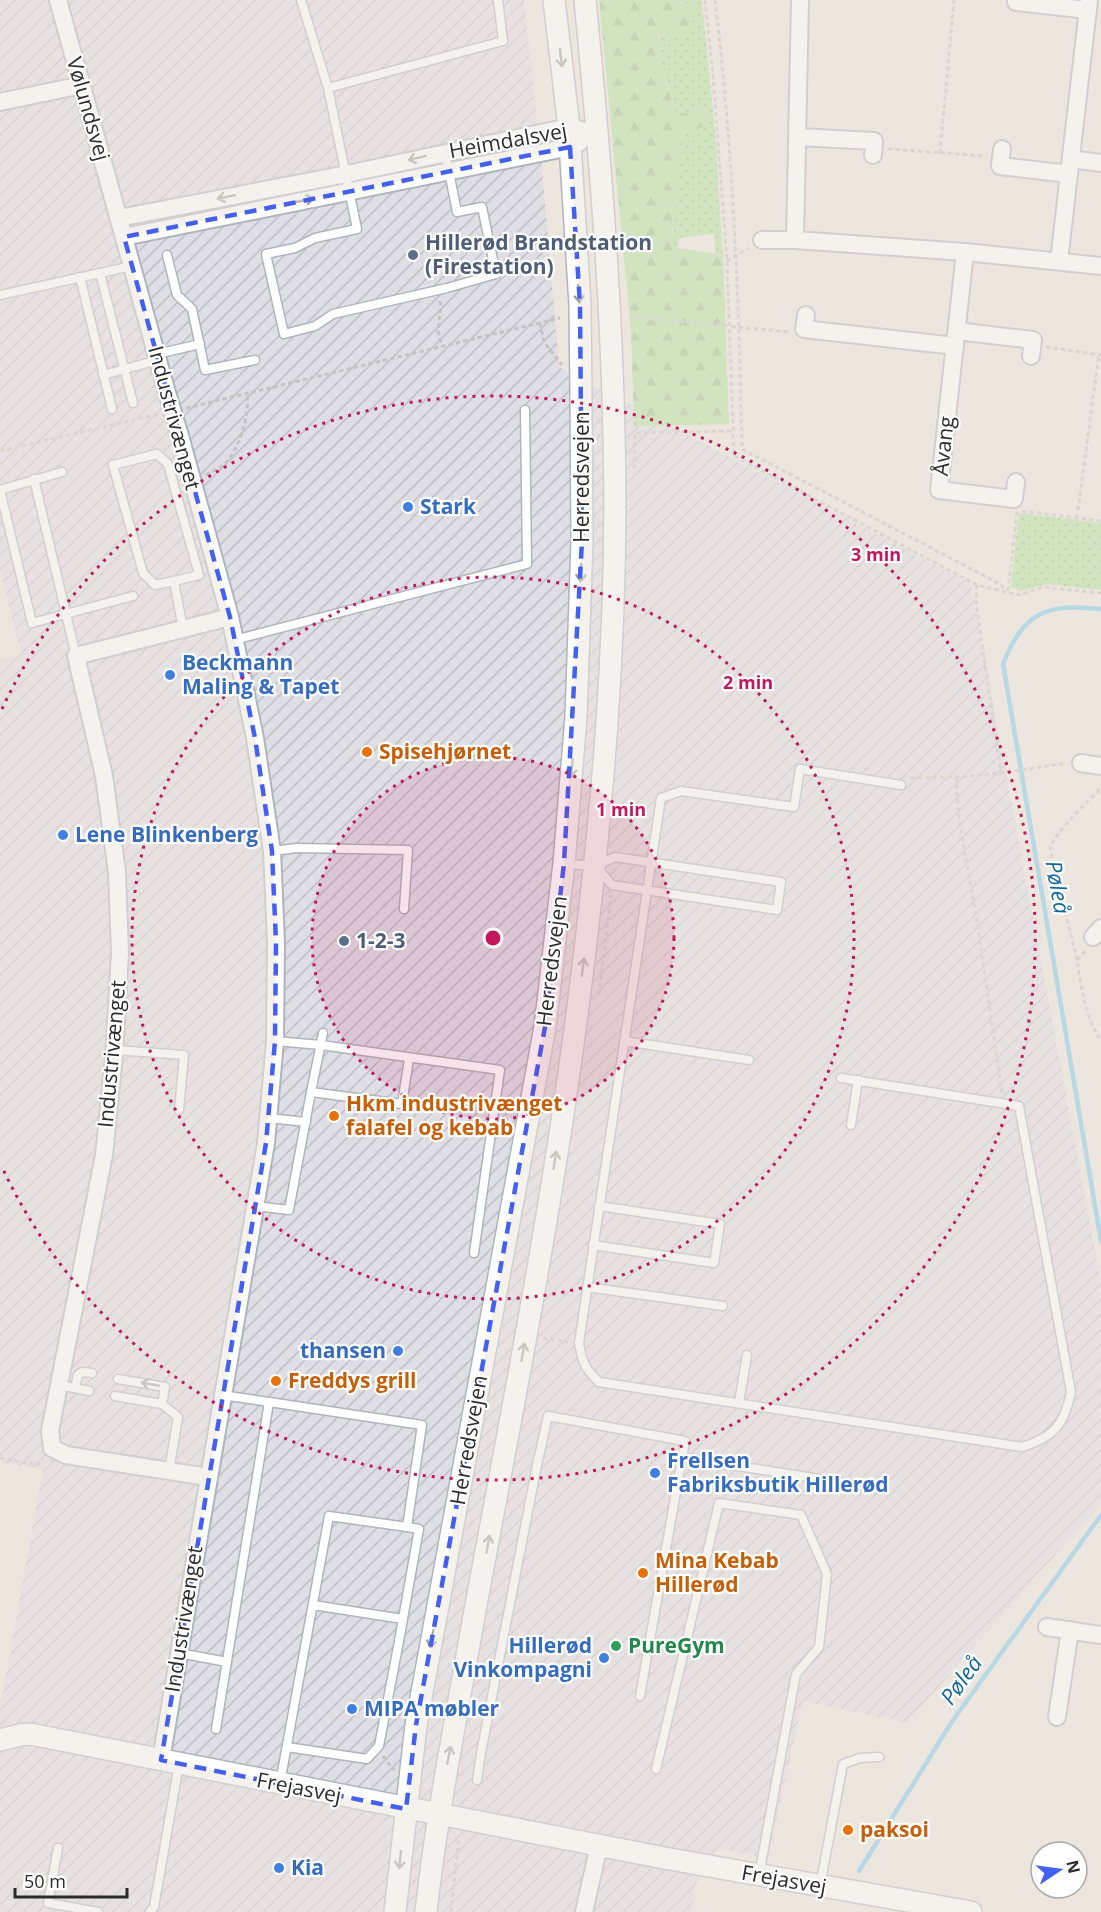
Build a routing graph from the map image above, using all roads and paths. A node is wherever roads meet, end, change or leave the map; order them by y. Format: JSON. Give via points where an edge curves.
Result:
{"nodes":[{"id":1,"x":58,"y":0,"type":"edge"},
{"id":2,"x":301,"y":0,"type":"edge"},
{"id":3,"x":498,"y":0,"type":"edge"},
{"id":4,"x":554,"y":0,"type":"edge"},
{"id":5,"x":585,"y":0,"type":"edge"},
{"id":6,"x":705,"y":0,"type":"edge"},
{"id":7,"x":715,"y":0,"type":"edge"},
{"id":8,"x":800,"y":0,"type":"edge"},
{"id":9,"x":954,"y":0,"type":"edge"},
{"id":10,"x":1016,"y":0,"type":"edge"},
{"id":11,"x":1089,"y":5,"type":"edge"},
{"id":12,"x":82,"y":86,"type":"junction"},
{"id":13,"x":328,"y":88,"type":"junction"},
{"id":14,"x":0,"y":102,"type":"edge"},
{"id":15,"x":597,"y":134,"type":"junction"},
{"id":16,"x":569,"y":137,"type":"junction"},
{"id":17,"x":798,"y":137,"type":"junction"},
{"id":18,"x":874,"y":151,"type":"joint"},
{"id":19,"x":446,"y":152,"type":"junction"},
{"id":20,"x":940,"y":153,"type":"junction"},
{"id":21,"x":1002,"y":153,"type":"joint"},
{"id":22,"x":1101,"y":163,"type":"edge"},
{"id":23,"x":1070,"y":167,"type":"junction"},
{"id":24,"x":449,"y":171,"type":"junction"},
{"id":25,"x":347,"y":174,"type":"junction"},
{"id":26,"x":350,"y":191,"type":"junction"},
{"id":27,"x":119,"y":218,"type":"junction"},
{"id":28,"x":124,"y":237,"type":"junction"},
{"id":29,"x":762,"y":240,"type":"joint"},
{"id":30,"x":795,"y":240,"type":"junction"},
{"id":31,"x":965,"y":252,"type":"junction"},
{"id":32,"x":167,"y":255,"type":"dead end"},
{"id":33,"x":737,"y":255,"type":"junction"},
{"id":34,"x":727,"y":261,"type":"junction"},
{"id":35,"x":1059,"y":261,"type":"junction"},
{"id":36,"x":132,"y":266,"type":"junction"},
{"id":37,"x":1101,"y":266,"type":"edge"},
{"id":38,"x":100,"y":273,"type":"junction"},
{"id":39,"x":80,"y":277,"type":"junction"},
{"id":40,"x":438,"y":291,"type":"junction"},
{"id":41,"x":0,"y":295,"type":"edge"},
{"id":42,"x":634,"y":317,"type":"dead end"},
{"id":43,"x":560,"y":318,"type":"dead end"},
{"id":44,"x":805,"y":322,"type":"joint"},
{"id":45,"x":540,"y":323,"type":"junction"},
{"id":46,"x":730,"y":326,"type":"junction"},
{"id":47,"x":740,"y":327,"type":"junction"},
{"id":48,"x":956,"y":339,"type":"junction"},
{"id":49,"x":200,"y":344,"type":"junction"},
{"id":50,"x":442,"y":346,"type":"junction"},
{"id":51,"x":1032,"y":351,"type":"joint"},
{"id":52,"x":1100,"y":354,"type":"edge"},
{"id":53,"x":157,"y":357,"type":"junction"},
{"id":54,"x":255,"y":360,"type":"dead end"},
{"id":55,"x":565,"y":368,"type":"dead end"},
{"id":56,"x":124,"y":369,"type":"junction"},
{"id":57,"x":103,"y":375,"type":"junction"},
{"id":58,"x":247,"y":394,"type":"junction"},
{"id":59,"x":134,"y":403,"type":"dead end"},
{"id":60,"x":185,"y":408,"type":"dead end"},
{"id":61,"x":112,"y":409,"type":"dead end"},
{"id":62,"x":525,"y":410,"type":"dead end"},
{"id":63,"x":162,"y":414,"type":"dead end"},
{"id":64,"x":0,"y":451,"type":"edge"},
{"id":65,"x":186,"y":460,"type":"junction"},
{"id":66,"x":168,"y":464,"type":"junction"},
{"id":67,"x":62,"y":472,"type":"dead end"},
{"id":68,"x":34,"y":479,"type":"junction"},
{"id":69,"x":191,"y":483,"type":"junction"},
{"id":70,"x":1016,"y":497,"type":"junction"},
{"id":71,"x":1077,"y":518,"type":"junction"},
{"id":72,"x":1101,"y":521,"type":"edge"},
{"id":73,"x":174,"y":581,"type":"junction"},
{"id":74,"x":976,"y":585,"type":"junction"},
{"id":75,"x":1008,"y":591,"type":"junction"},
{"id":76,"x":1101,"y":592,"type":"edge"},
{"id":77,"x":133,"y":596,"type":"dead end"},
{"id":78,"x":67,"y":615,"type":"junction"},
{"id":79,"x":230,"y":617,"type":"junction"},
{"id":80,"x":183,"y":629,"type":"junction"},
{"id":81,"x":234,"y":640,"type":"junction"},
{"id":82,"x":76,"y":656,"type":"junction"},
{"id":83,"x":1081,"y":764,"type":"joint"},
{"id":84,"x":1101,"y":766,"type":"edge"},
{"id":85,"x":1001,"y":772,"type":"junction"},
{"id":86,"x":956,"y":777,"type":"junction"},
{"id":87,"x":901,"y":785,"type":"joint"},
{"id":88,"x":1101,"y":788,"type":"edge"},
{"id":89,"x":272,"y":851,"type":"junction"},
{"id":90,"x":651,"y":863,"type":"junction"},
{"id":91,"x":564,"y":864,"type":"junction"},
{"id":92,"x":595,"y":866,"type":"junction"},
{"id":93,"x":647,"y":890,"type":"junction"},
{"id":94,"x":404,"y":909,"type":"dead end"},
{"id":95,"x":1096,"y":933,"type":"edge"},
{"id":96,"x":1077,"y":960,"type":"junction"},
{"id":97,"x":323,"y":1033,"type":"dead end"},
{"id":98,"x":1101,"y":1039,"type":"edge"},
{"id":99,"x":275,"y":1041,"type":"junction"},
{"id":100,"x":624,"y":1041,"type":"junction"},
{"id":101,"x":321,"y":1045,"type":"junction"},
{"id":102,"x":115,"y":1050,"type":"junction"},
{"id":103,"x":409,"y":1059,"type":"junction"},
{"id":104,"x":748,"y":1060,"type":"dead end"},
{"id":105,"x":841,"y":1078,"type":"dead end"},
{"id":106,"x":858,"y":1080,"type":"junction"},
{"id":107,"x":311,"y":1092,"type":"junction"},
{"id":108,"x":1003,"y":1104,"type":"junction"},
{"id":109,"x":178,"y":1110,"type":"dead end"},
{"id":110,"x":269,"y":1118,"type":"junction"},
{"id":111,"x":306,"y":1122,"type":"junction"},
{"id":112,"x":851,"y":1125,"type":"dead end"},
{"id":113,"x":255,"y":1206,"type":"junction"},
{"id":114,"x":599,"y":1206,"type":"junction"},
{"id":115,"x":593,"y":1245,"type":"junction"},
{"id":116,"x":474,"y":1253,"type":"dead end"},
{"id":117,"x":587,"y":1287,"type":"junction"},
{"id":118,"x":723,"y":1306,"type":"dead end"},
{"id":119,"x":543,"y":1338,"type":"dead end"},
{"id":120,"x":579,"y":1343,"type":"junction"},
{"id":121,"x":747,"y":1355,"type":"dead end"},
{"id":122,"x":92,"y":1373,"type":"dead end"},
{"id":123,"x":118,"y":1379,"type":"dead end"},
{"id":124,"x":67,"y":1387,"type":"junction"},
{"id":125,"x":89,"y":1391,"type":"dead end"},
{"id":126,"x":222,"y":1395,"type":"junction"},
{"id":127,"x":115,"y":1396,"type":"dead end"},
{"id":128,"x":269,"y":1402,"type":"junction"},
{"id":129,"x":739,"y":1403,"type":"junction"},
{"id":130,"x":162,"y":1404,"type":"junction"},
{"id":131,"x":52,"y":1448,"type":"junction"},
{"id":132,"x":0,"y":1458,"type":"edge"},
{"id":133,"x":682,"y":1458,"type":"junction"},
{"id":134,"x":169,"y":1471,"type":"junction"},
{"id":135,"x":208,"y":1477,"type":"junction"},
{"id":136,"x":882,"y":1489,"type":"dead end"},
{"id":137,"x":407,"y":1527,"type":"junction"},
{"id":138,"x":313,"y":1605,"type":"junction"},
{"id":139,"x":403,"y":1619,"type":"junction"},
{"id":140,"x":1047,"y":1627,"type":"dead end"},
{"id":141,"x":1070,"y":1630,"type":"junction"},
{"id":142,"x":1101,"y":1635,"type":"edge"},
{"id":143,"x":179,"y":1653,"type":"junction"},
{"id":144,"x":227,"y":1662,"type":"junction"},
{"id":145,"x":640,"y":1696,"type":"dead end"},
{"id":146,"x":1057,"y":1717,"type":"dead end"},
{"id":147,"x":216,"y":1729,"type":"dead end"},
{"id":148,"x":0,"y":1740,"type":"edge"},
{"id":149,"x":287,"y":1747,"type":"junction"},
{"id":150,"x":879,"y":1757,"type":"dead end"},
{"id":151,"x":170,"y":1762,"type":"junction"},
{"id":152,"x":656,"y":1769,"type":"dead end"},
{"id":153,"x":477,"y":1780,"type":"dead end"},
{"id":154,"x":280,"y":1784,"type":"junction"},
{"id":155,"x":406,"y":1809,"type":"junction"},
{"id":156,"x":438,"y":1813,"type":"junction"},
{"id":157,"x":598,"y":1845,"type":"junction"},
{"id":158,"x":58,"y":1848,"type":"dead end"},
{"id":159,"x":759,"y":1875,"type":"junction"},
{"id":160,"x":820,"y":1886,"type":"junction"},
{"id":161,"x":98,"y":1912,"type":"edge"},
{"id":162,"x":150,"y":1912,"type":"edge"},
{"id":163,"x":395,"y":1912,"type":"edge"},
{"id":164,"x":426,"y":1912,"type":"edge"},
{"id":165,"x":584,"y":1912,"type":"edge"},
{"id":166,"x":971,"y":1912,"type":"edge"}],
"edges":[{"from":1,"to":12,"type":"street","name":"Vølundsvej"},
{"from":2,"to":13,"type":"lane"},
{"from":3,"to":13,"type":"lane","via":[[502,40]]},
{"from":4,"to":16,"type":"street","name":"Herredsvejen","one_way":true},
{"from":5,"to":15,"type":"street","name":"Herredsvejen"},
{"from":6,"to":34,"type":"path"},
{"from":7,"to":33,"type":"path"},
{"from":8,"to":17,"type":"street"},
{"from":9,"to":20,"type":"path"},
{"from":10,"to":11,"type":"street"},
{"from":11,"to":23,"type":"street"},
{"from":12,"to":14,"type":"street"},
{"from":12,"to":27,"type":"street","name":"Vølundsvej"},
{"from":13,"to":25,"type":"lane"},
{"from":15,"to":16,"type":"street","name":"Heimdalsvej"},
{"from":15,"to":92,"type":"street","name":"Herredsvejen","via":[[608,258],[614,565],[610,680]]},
{"from":16,"to":19,"type":"street","name":"Heimdalsvej"},
{"from":16,"to":24,"type":"street","name":"Heimdalsvej"},
{"from":16,"to":91,"type":"street","name":"Herredsvejen","one_way":true,"via":[[580,305],[582,541],[576,717]]},
{"from":17,"to":18,"type":"street","via":[[874,141]]},
{"from":17,"to":30,"type":"street"},
{"from":18,"to":20,"type":"path"},
{"from":19,"to":24,"type":"lane"},
{"from":19,"to":25,"type":"street","name":"Heimdalsvej","one_way":true},
{"from":20,"to":21,"type":"path"},
{"from":21,"to":23,"type":"street","via":[[1000,166]]},
{"from":22,"to":23,"type":"street"},
{"from":23,"to":35,"type":"street"},
{"from":24,"to":26,"type":"street","name":"Heimdalsvej"},
{"from":24,"to":40,"type":"lane","via":[[457,212],[482,207],[496,274]]},
{"from":25,"to":26,"type":"lane"},
{"from":25,"to":27,"type":"street","name":"Heimdalsvej","one_way":true},
{"from":28,"to":26,"type":"street","name":"Heimdalsvej","one_way":true},
{"from":26,"to":40,"type":"lane","via":[[357,229],[266,254],[284,334],[315,326],[333,314]]},
{"from":27,"to":28,"type":"street","name":"Industrivænget"},
{"from":28,"to":36,"type":"street","name":"Industrivænget"},
{"from":29,"to":30,"type":"street"},
{"from":29,"to":33,"type":"path"},
{"from":30,"to":31,"type":"street"},
{"from":31,"to":35,"type":"street"},
{"from":31,"to":48,"type":"street","name":"Åvang"},
{"from":32,"to":49,"type":"lane","via":[[177,295],[192,309]]},
{"from":33,"to":34,"type":"path"},
{"from":33,"to":47,"type":"path"},
{"from":34,"to":46,"type":"path"},
{"from":35,"to":37,"type":"street"},
{"from":36,"to":38,"type":"lane"},
{"from":36,"to":53,"type":"street","name":"Industrivænget"},
{"from":38,"to":39,"type":"lane"},
{"from":38,"to":56,"type":"lane"},
{"from":39,"to":41,"type":"lane"},
{"from":39,"to":57,"type":"lane"},
{"from":40,"to":50,"type":"path"},
{"from":42,"to":46,"type":"path"},
{"from":43,"to":45,"type":"path"},
{"from":44,"to":47,"type":"path","via":[[797,333]]},
{"from":44,"to":48,"type":"street"},
{"from":45,"to":50,"type":"path"},
{"from":45,"to":55,"type":"path","via":[[543,342]]},
{"from":46,"to":47,"type":"path"},
{"from":46,"to":74,"type":"path","via":[[734,456]]},
{"from":47,"to":75,"type":"path","via":[[742,449]]},
{"from":48,"to":51,"type":"street","via":[[1033,340]]},
{"from":48,"to":70,"type":"street","name":"Åvang","via":[[939,490]]},
{"from":49,"to":53,"type":"lane"},
{"from":49,"to":54,"type":"lane","via":[[205,370]]},
{"from":50,"to":58,"type":"path"},
{"from":51,"to":52,"type":"path"},
{"from":52,"to":71,"type":"path"},
{"from":53,"to":56,"type":"lane"},
{"from":53,"to":65,"type":"street","name":"Industrivænget","bridge":true},
{"from":56,"to":57,"type":"lane"},
{"from":56,"to":59,"type":"lane"},
{"from":57,"to":61,"type":"lane"},
{"from":58,"to":60,"type":"path"},
{"from":58,"to":69,"type":"path","via":[[245,423],[238,443],[224,465]]},
{"from":62,"to":81,"type":"lane","via":[[527,564]]},
{"from":63,"to":64,"type":"path"},
{"from":65,"to":66,"type":"lane"},
{"from":65,"to":69,"type":"street","name":"Industrivænget"},
{"from":66,"to":73,"type":"lane","via":[[199,575]]},
{"from":66,"to":73,"type":"lane","via":[[157,454],[113,465],[143,573],[155,585]]},
{"from":67,"to":68,"type":"lane"},
{"from":68,"to":78,"type":"lane"},
{"from":68,"to":78,"type":"lane","via":[[0,490],[16,556],[33,623]]},
{"from":69,"to":79,"type":"street","name":"Industrivænget"},
{"from":70,"to":71,"type":"path"},
{"from":70,"to":75,"type":"path"},
{"from":71,"to":72,"type":"path"},
{"from":73,"to":80,"type":"lane"},
{"from":74,"to":75,"type":"path"},
{"from":74,"to":85,"type":"path"},
{"from":75,"to":76,"type":"path","via":[[1019,595],[1044,587]]},
{"from":77,"to":78,"type":"lane"},
{"from":78,"to":82,"type":"lane"},
{"from":79,"to":80,"type":"street"},
{"from":79,"to":81,"type":"street","name":"Industrivænget"},
{"from":80,"to":82,"type":"street"},
{"from":81,"to":89,"type":"street","name":"Industrivænget","via":[[255,738]]},
{"from":82,"to":102,"type":"street","name":"Industrivænget","via":[[104,776],[117,872],[120,953]]},
{"from":83,"to":84,"type":"street"},
{"from":83,"to":85,"type":"path","via":[[1064,762]]},
{"from":85,"to":86,"type":"path"},
{"from":86,"to":87,"type":"path","via":[[910,778]]},
{"from":86,"to":108,"type":"path","via":[[959,819]]},
{"from":87,"to":90,"type":"lane","via":[[800,769],[794,807],[681,791],[661,798]]},
{"from":88,"to":96,"type":"path","via":[[1050,848]]},
{"from":89,"to":94,"type":"lane","via":[[408,850]]},
{"from":89,"to":99,"type":"street","name":"Industrivænget"},
{"from":90,"to":92,"type":"lane","via":[[615,857]]},
{"from":90,"to":93,"type":"lane"},
{"from":90,"to":93,"type":"lane","via":[[781,882],[780,891],[777,910]]},
{"from":91,"to":92,"type":"lane"},
{"from":91,"to":155,"type":"street","name":"Herredsvejen","one_way":true,"via":[[545,1027],[418,1714]]},
{"from":92,"to":93,"type":"lane","via":[[612,885]]},
{"from":156,"to":92,"type":"street","name":"Herredsvejen","one_way":true,"via":[[543,1242]]},
{"from":93,"to":100,"type":"lane"},
{"from":95,"to":96,"type":"path","via":[[1095,940]]},
{"from":96,"to":98,"type":"path","via":[[1081,993]]},
{"from":97,"to":101,"type":"lane"},
{"from":99,"to":101,"type":"lane"},
{"from":99,"to":110,"type":"street","name":"Industrivænget"},
{"from":100,"to":104,"type":"lane"},
{"from":100,"to":114,"type":"lane"},
{"from":101,"to":103,"type":"lane"},
{"from":101,"to":107,"type":"lane"},
{"from":102,"to":109,"type":"lane","via":[[184,1055]]},
{"from":102,"to":124,"type":"street","name":"Industrivænget","via":[[104,1155]]},
{"from":103,"to":107,"type":"lane","via":[[402,1104]]},
{"from":103,"to":116,"type":"lane","via":[[500,1070]]},
{"from":105,"to":106,"type":"lane"},
{"from":106,"to":108,"type":"lane"},
{"from":106,"to":112,"type":"lane"},
{"from":107,"to":111,"type":"lane"},
{"from":108,"to":129,"type":"lane","via":[[1019,1106],[1071,1392],[1056,1429],[1040,1441],[1022,1447]]},
{"from":110,"to":111,"type":"lane"},
{"from":110,"to":113,"type":"street","name":"Industrivænget"},
{"from":111,"to":113,"type":"lane","via":[[289,1209]]},
{"from":113,"to":126,"type":"street","name":"Industrivænget"},
{"from":114,"to":115,"type":"lane"},
{"from":114,"to":115,"type":"lane","via":[[720,1224],[714,1263]]},
{"from":115,"to":117,"type":"lane"},
{"from":117,"to":118,"type":"lane"},
{"from":117,"to":120,"type":"lane"},
{"from":119,"to":120,"type":"path"},
{"from":120,"to":129,"type":"lane","via":[[588,1372],[599,1382]]},
{"from":121,"to":129,"type":"lane"},
{"from":122,"to":124,"type":"lane","via":[[81,1372]]},
{"from":130,"to":123,"type":"lane","one_way":true,"via":[[165,1387]]},
{"from":124,"to":125,"type":"lane"},
{"from":124,"to":131,"type":"street","name":"Industrivænget","via":[[50,1431]]},
{"from":126,"to":128,"type":"lane"},
{"from":126,"to":135,"type":"street","name":"Industrivænget"},
{"from":127,"to":130,"type":"lane"},
{"from":128,"to":137,"type":"lane","via":[[422,1425]]},
{"from":128,"to":144,"type":"lane"},
{"from":130,"to":134,"type":"lane","via":[[178,1417]]},
{"from":131,"to":132,"type":"path","via":[[38,1465]]},
{"from":131,"to":134,"type":"street","via":[[66,1455]]},
{"from":133,"to":136,"type":"lane"},
{"from":133,"to":145,"type":"lane"},
{"from":133,"to":153,"type":"lane","via":[[685,1441],[548,1416]]},
{"from":134,"to":135,"type":"street"},
{"from":135,"to":143,"type":"street","name":"Industrivænget"},
{"from":137,"to":138,"type":"lane","via":[[329,1516]]},
{"from":137,"to":139,"type":"lane","via":[[419,1529]]},
{"from":138,"to":139,"type":"lane"},
{"from":138,"to":149,"type":"lane"},
{"from":139,"to":149,"type":"lane","via":[[378,1746],[367,1759]]},
{"from":140,"to":141,"type":"street"},
{"from":141,"to":142,"type":"street"},
{"from":141,"to":146,"type":"street"},
{"from":143,"to":144,"type":"lane"},
{"from":143,"to":151,"type":"street","name":"Industrivænget"},
{"from":144,"to":147,"type":"lane"},
{"from":148,"to":151,"type":"street","name":"Frejasvej","via":[[30,1734]]},
{"from":149,"to":154,"type":"lane"},
{"from":150,"to":160,"type":"lane","via":[[843,1764]]},
{"from":151,"to":154,"type":"street","name":"Frejasvej"},
{"from":151,"to":162,"type":"lane","via":[[154,1907]]},
{"from":152,"to":159,"type":"lane","via":[[719,1503],[801,1515],[827,1574],[819,1647],[796,1674]]},
{"from":154,"to":155,"type":"street","name":"Frejasvej"},
{"from":155,"to":156,"type":"street","name":"Frejasvej"},
{"from":155,"to":163,"type":"street","name":"Herredsvejen","one_way":true},
{"from":156,"to":157,"type":"street","name":"Frejasvej"},
{"from":156,"to":164,"type":"street","name":"Herredsvejen"},
{"from":157,"to":159,"type":"street","name":"Frejasvej"},
{"from":157,"to":165,"type":"street"},
{"from":158,"to":161,"type":"lane","via":[[48,1903]]},
{"from":159,"to":160,"type":"street","name":"Frejasvej"},
{"from":160,"to":166,"type":"street","name":"Frejasvej"}]}
